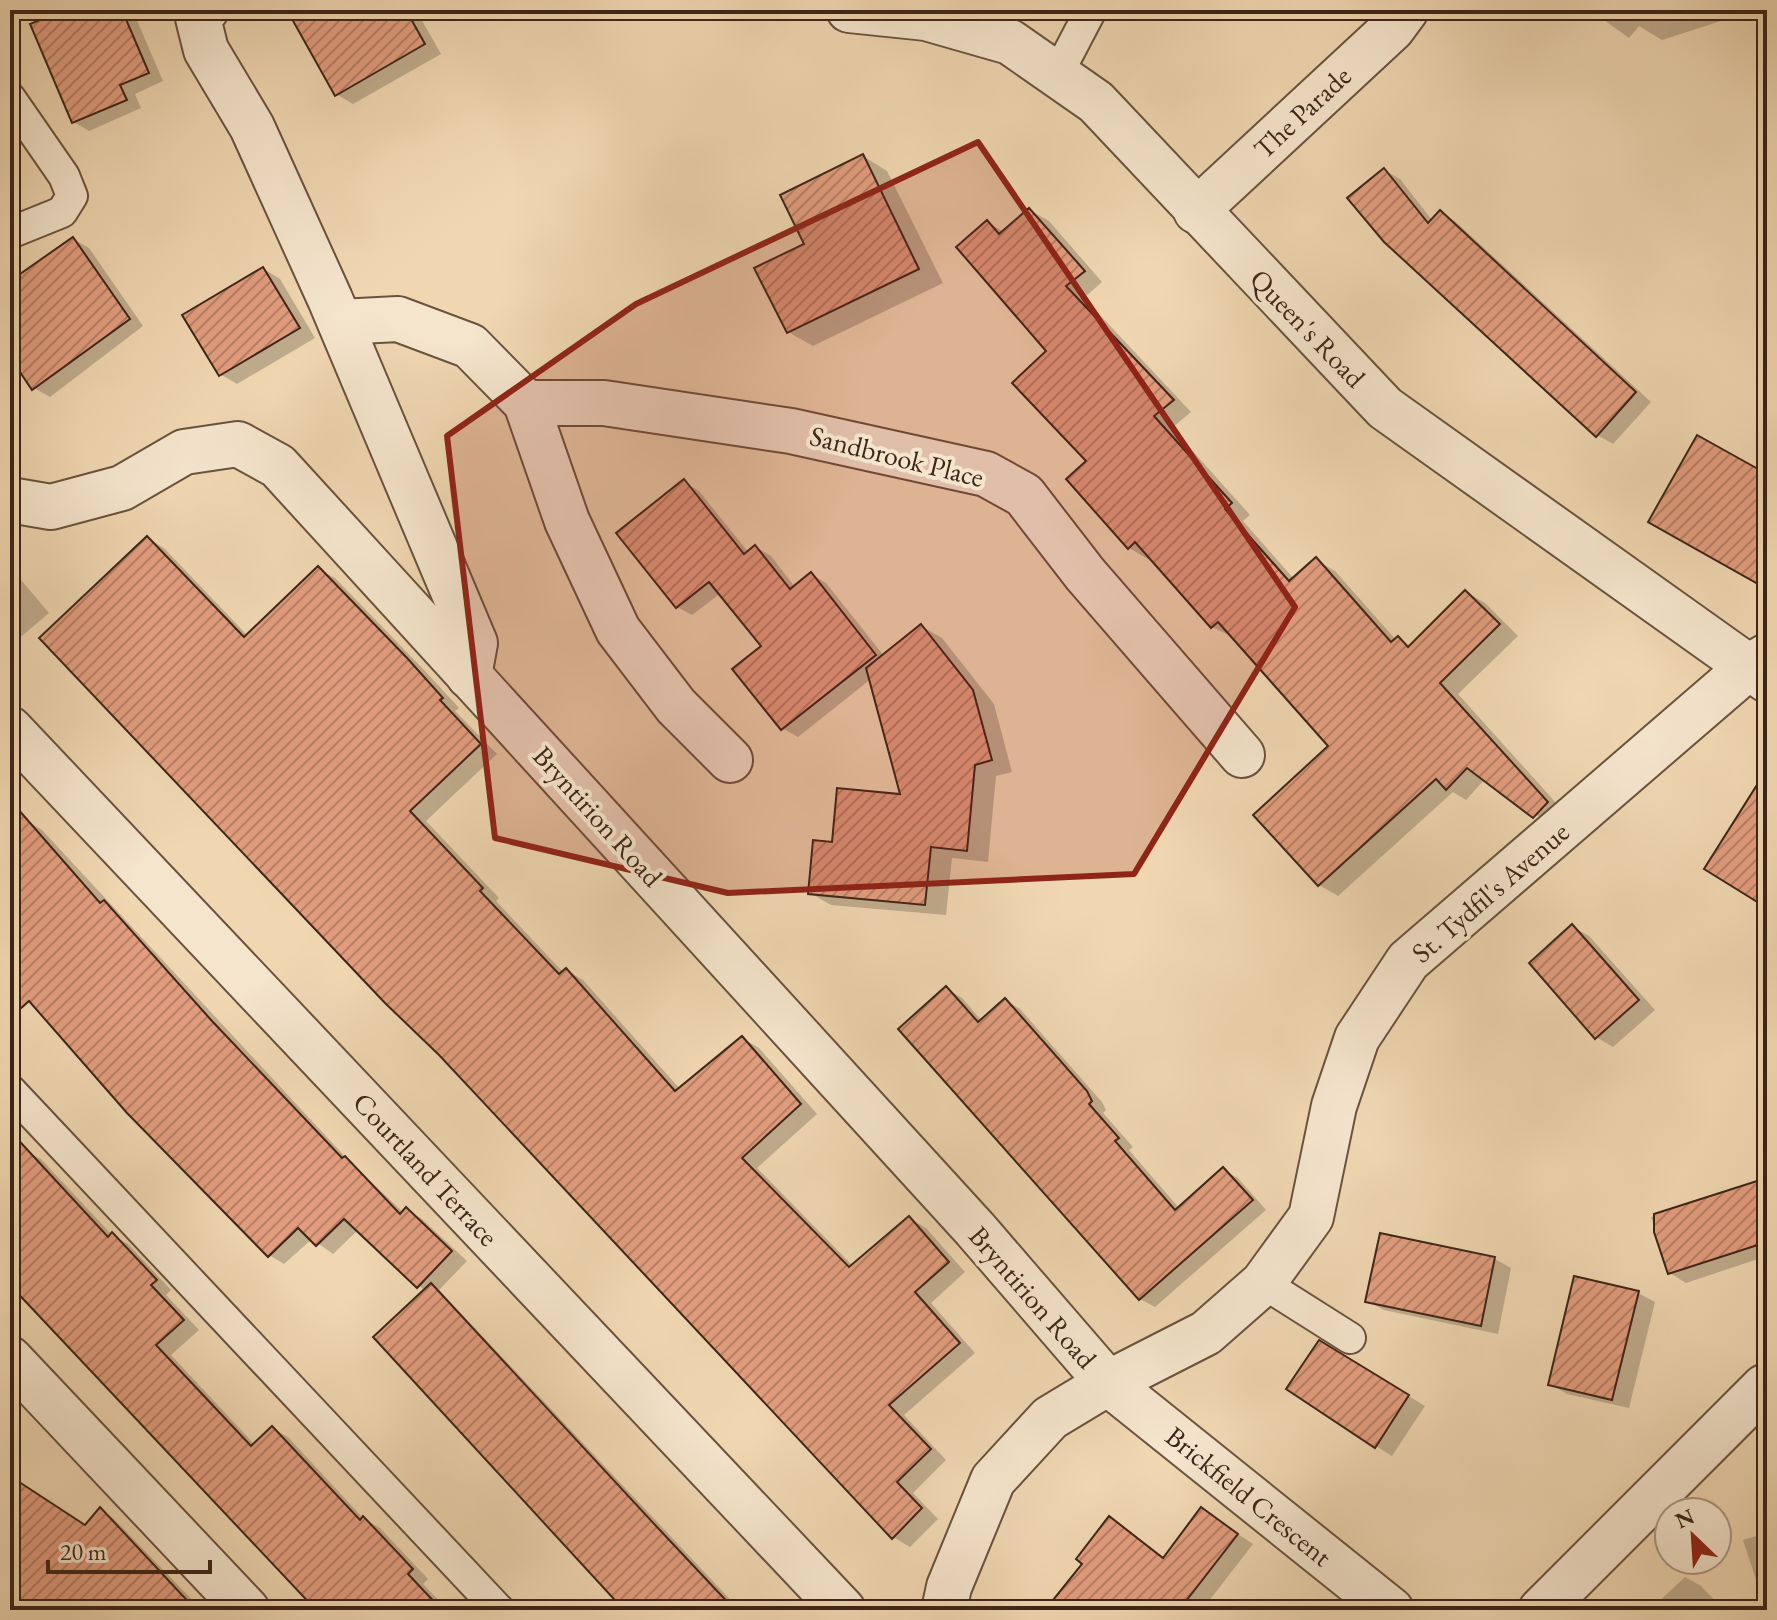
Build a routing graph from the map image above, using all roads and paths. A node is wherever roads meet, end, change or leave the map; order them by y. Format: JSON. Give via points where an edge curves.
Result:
{"nodes":[{"id":1,"x":849,"y":10,"type":"edge"},
{"id":2,"x":1091,"y":10,"type":"edge"},
{"id":3,"x":1406,"y":10,"type":"edge"},
{"id":4,"x":195,"y":13,"type":"edge"},
{"id":5,"x":1057,"y":75,"type":"junction"},
{"id":6,"x":10,"y":98,"type":"edge"},
{"id":7,"x":1196,"y":211,"type":"junction"},
{"id":8,"x":10,"y":233,"type":"edge"},
{"id":9,"x":340,"y":322,"type":"junction"},
{"id":10,"x":526,"y":403,"type":"junction"},
{"id":11,"x":10,"y":500,"type":"edge"},
{"id":12,"x":1761,"y":667,"type":"edge"},
{"id":13,"x":469,"y":676,"type":"junction"},
{"id":14,"x":10,"y":729,"type":"edge"},
{"id":15,"x":1242,"y":755,"type":"dead end"},
{"id":16,"x":730,"y":760,"type":"dead end"},
{"id":17,"x":10,"y":1090,"type":"edge"},
{"id":18,"x":1263,"y":1283,"type":"junction"},
{"id":19,"x":1350,"y":1338,"type":"dead end"},
{"id":20,"x":10,"y":1359,"type":"edge"},
{"id":21,"x":1108,"y":1383,"type":"junction"},
{"id":22,"x":1764,"y":1387,"type":"dead end"},
{"id":23,"x":247,"y":1610,"type":"edge"},
{"id":24,"x":499,"y":1610,"type":"edge"},
{"id":25,"x":843,"y":1610,"type":"edge"},
{"id":26,"x":944,"y":1610,"type":"edge"},
{"id":27,"x":1391,"y":1610,"type":"edge"},
{"id":28,"x":1541,"y":1610,"type":"edge"}],
"edges":[{"from":1,"to":5,"type":"street","name":"Queen's Road","via":[[926,18],[1010,42]]},
{"from":2,"to":5,"type":"lane"},
{"from":3,"to":7,"type":"street","name":"The Parade","via":[[1392,29]]},
{"from":4,"to":9,"type":"street","via":[[206,50],[252,127]]},
{"from":5,"to":7,"type":"street","name":"Queen's Road","via":[[1096,102]]},
{"from":6,"to":8,"type":"lane","via":[[72,196],[62,212]]},
{"from":7,"to":12,"type":"street","name":"Queen's Road","via":[[1385,408]]},
{"from":9,"to":10,"type":"street","via":[[398,319],[470,346]]},
{"from":9,"to":13,"type":"street","via":[[475,643]]},
{"from":10,"to":15,"type":"street","name":"Sandbrook Place","via":[[604,403],[791,431],[986,474],[1024,495],[1094,585]]},
{"from":10,"to":16,"type":"street","via":[[567,521],[618,630],[676,706]]},
{"from":11,"to":13,"type":"street","name":"Bryntirion Road","via":[[51,507],[122,488],[184,452],[238,444],[278,466]]},
{"from":12,"to":18,"type":"street","name":"St. Tydfil's Avenue","via":[[1408,961],[1357,1038],[1334,1106],[1311,1217]]},
{"from":13,"to":21,"type":"street","name":"Bryntirion Road","via":[[975,1229]]},
{"from":14,"to":25,"type":"street","name":"Courtland Terrace"},
{"from":17,"to":24,"type":"lane"},
{"from":18,"to":19,"type":"lane"},
{"from":18,"to":21,"type":"street","name":"St. Tydfil's Avenue","via":[[1206,1333]]},
{"from":20,"to":23,"type":"street"},
{"from":21,"to":26,"type":"street","name":"St. Tydfil's Avenue","via":[[1050,1418],[993,1480]]},
{"from":21,"to":27,"type":"street","name":"Brickfield Crescent"},
{"from":22,"to":28,"type":"street"}]}
